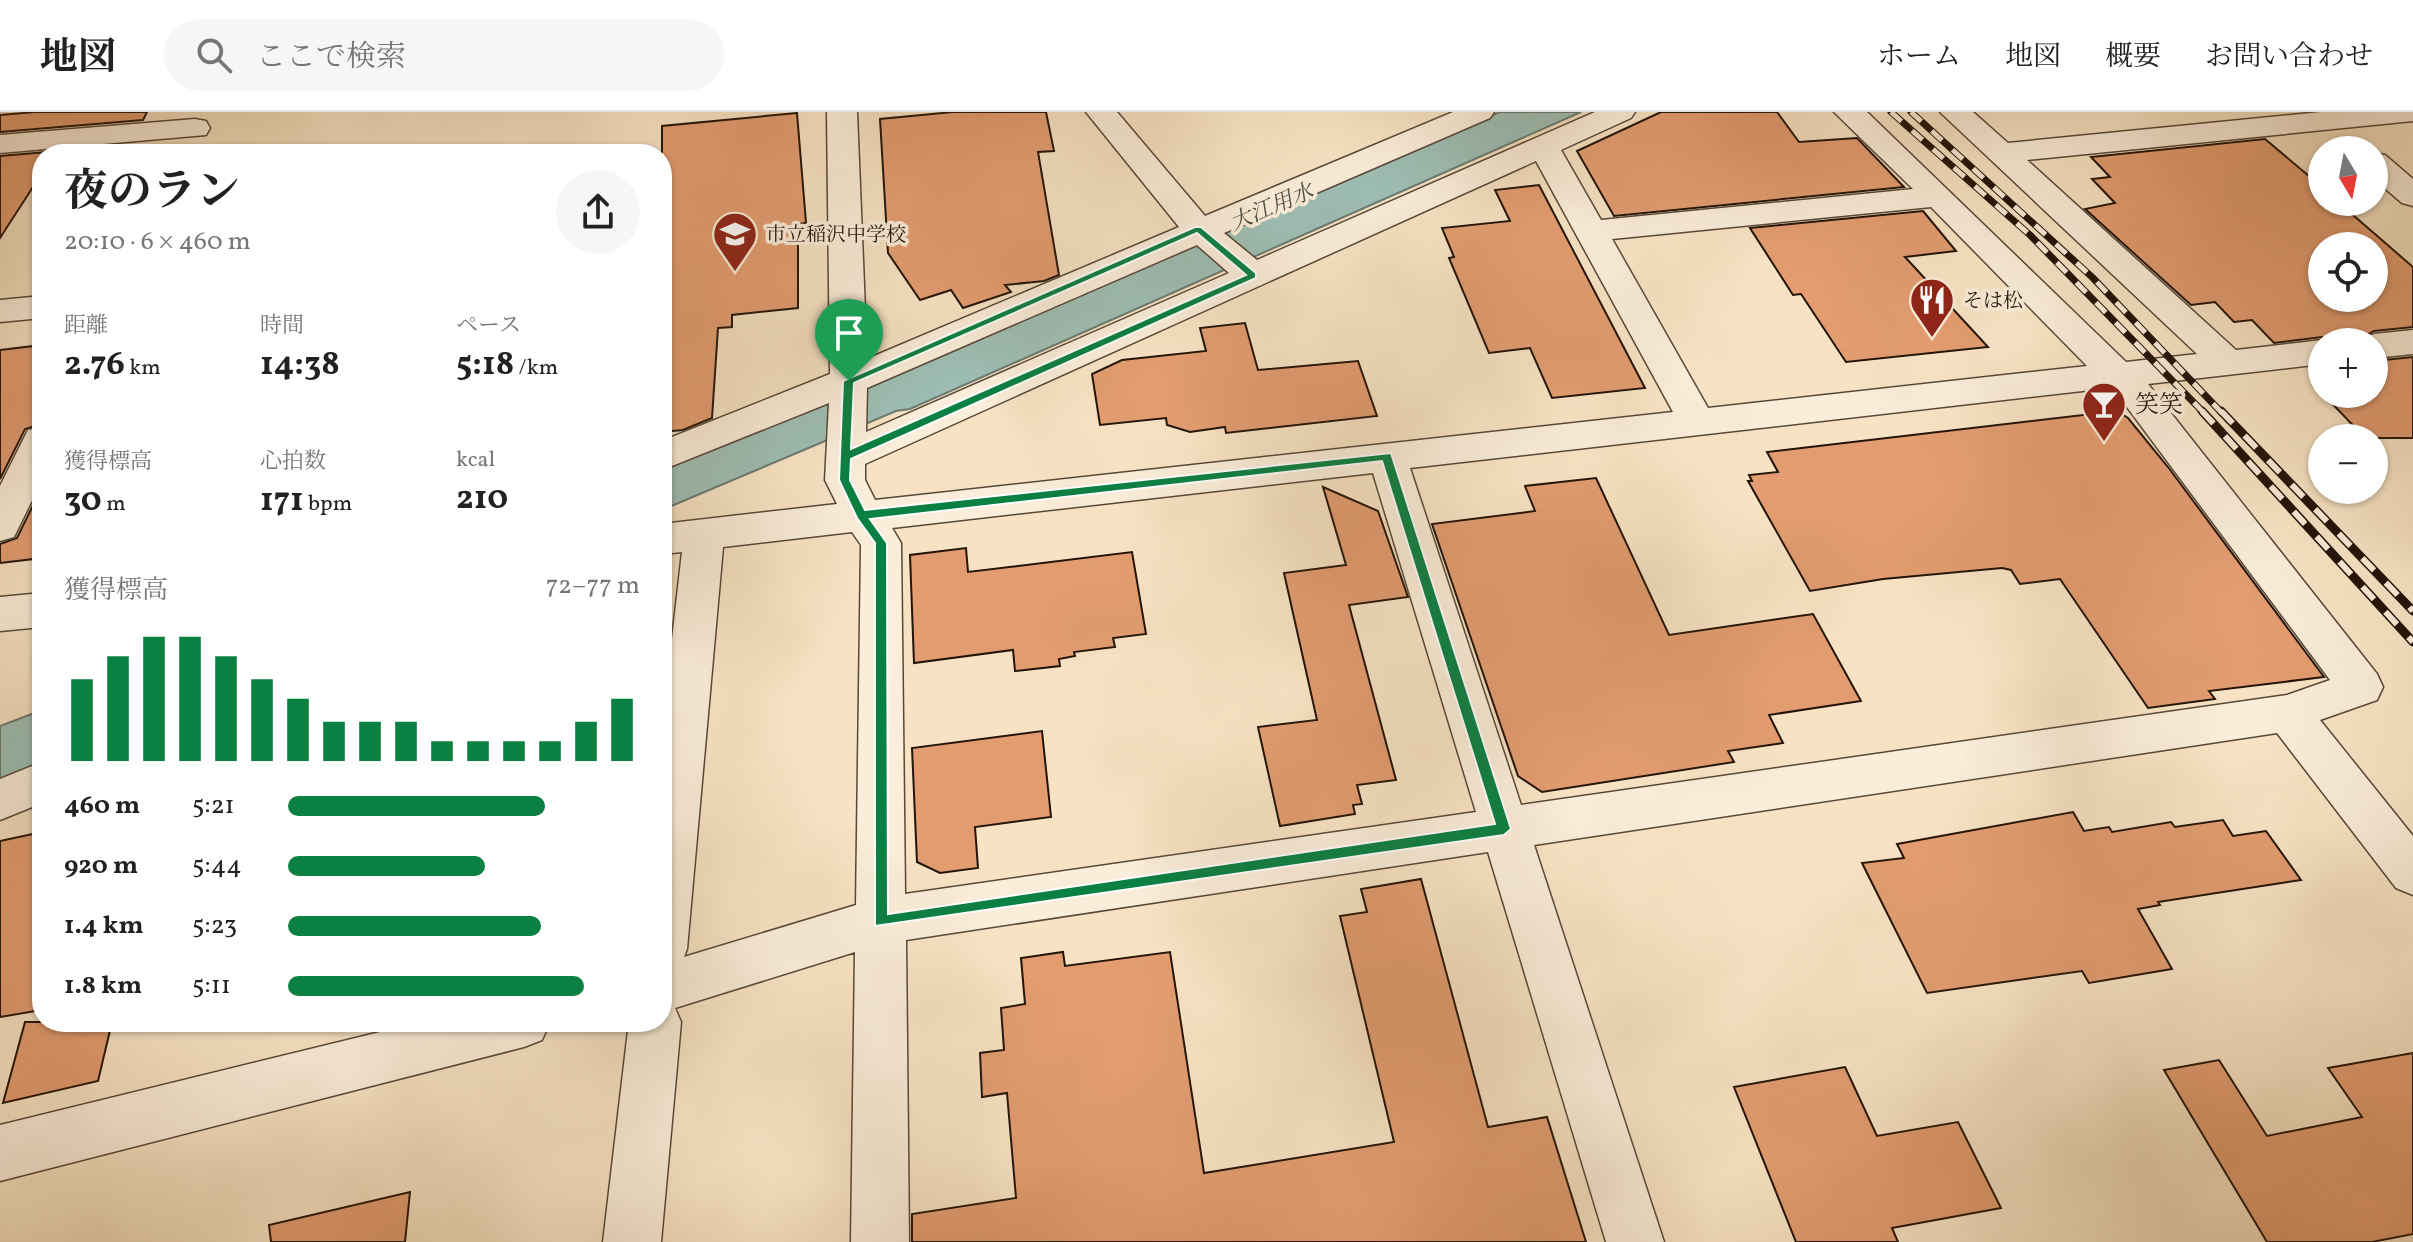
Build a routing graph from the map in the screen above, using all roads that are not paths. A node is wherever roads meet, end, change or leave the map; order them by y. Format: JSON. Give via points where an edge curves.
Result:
{"nodes":[{"id":1,"x":842,"y":112,"type":"edge"},
{"id":2,"x":1101,"y":112,"type":"edge"},
{"id":3,"x":1479,"y":112,"type":"edge"},
{"id":4,"x":1620,"y":112,"type":"edge"},
{"id":5,"x":1849,"y":112,"type":"edge"},
{"id":6,"x":1955,"y":112,"type":"edge"},
{"id":7,"x":2413,"y":112,"type":"edge"},
{"id":8,"x":2321,"y":116,"type":"edge"},
{"id":9,"x":194,"y":131,"type":"edge"},
{"id":10,"x":2344,"y":136,"type":"edge"},
{"id":11,"x":0,"y":144,"type":"edge"},
{"id":12,"x":1543,"y":146,"type":"junction"},
{"id":13,"x":2003,"y":153,"type":"junction"},
{"id":14,"x":2388,"y":174,"type":"edge"},
{"id":15,"x":1939,"y":196,"type":"junction"},
{"id":16,"x":2413,"y":196,"type":"edge"},
{"id":17,"x":1592,"y":231,"type":"junction"},
{"id":18,"x":1201,"y":232,"type":"junction"},
{"id":19,"x":1246,"y":270,"type":"junction"},
{"id":20,"x":32,"y":308,"type":"edge"},
{"id":21,"x":0,"y":311,"type":"edge"},
{"id":22,"x":2413,"y":342,"type":"edge"},
{"id":23,"x":2388,"y":345,"type":"edge"},
{"id":24,"x":2308,"y":354,"type":"edge"},
{"id":25,"x":2228,"y":363,"type":"junction"},
{"id":26,"x":2118,"y":375,"type":"junction"},
{"id":27,"x":848,"y":383,"type":"junction"},
{"id":28,"x":1697,"y":422,"type":"junction"},
{"id":29,"x":846,"y":446,"type":"junction"},
{"id":30,"x":672,"y":452,"type":"edge"},
{"id":31,"x":1387,"y":456,"type":"junction"},
{"id":32,"x":32,"y":460,"type":"edge"},
{"id":33,"x":862,"y":515,"type":"junction"},
{"id":34,"x":0,"y":526,"type":"edge"},
{"id":35,"x":683,"y":536,"type":"edge"},
{"id":36,"x":32,"y":611,"type":"edge"},
{"id":37,"x":0,"y":614,"type":"edge"},
{"id":38,"x":2288,"y":713,"type":"junction"},
{"id":39,"x":672,"y":752,"type":"edge"},
{"id":40,"x":32,"y":786,"type":"edge"},
{"id":41,"x":0,"y":800,"type":"edge"},
{"id":42,"x":1504,"y":829,"type":"junction"},
{"id":43,"x":2413,"y":873,"type":"edge"},
{"id":44,"x":880,"y":921,"type":"junction"},
{"id":45,"x":672,"y":985,"type":"edge"},
{"id":46,"x":484,"y":1032,"type":"edge"},
{"id":47,"x":654,"y":1032,"type":"edge"},
{"id":48,"x":0,"y":1153,"type":"edge"},
{"id":49,"x":632,"y":1242,"type":"edge"},
{"id":50,"x":880,"y":1242,"type":"edge"},
{"id":51,"x":1635,"y":1242,"type":"edge"}],
"edges":[{"from":1,"to":27,"type":"street"},
{"from":2,"to":18,"type":"street"},
{"from":3,"to":18,"type":"street"},
{"from":4,"to":12,"type":"street"},
{"from":5,"to":15,"type":"street"},
{"from":6,"to":13,"type":"street"},
{"from":7,"to":8,"type":"street"},
{"from":8,"to":10,"type":"street"},
{"from":8,"to":13,"type":"street"},
{"from":9,"to":11,"type":"street"},
{"from":12,"to":17,"type":"street"},
{"from":12,"to":19,"type":"street"},
{"from":13,"to":25,"type":"street"},
{"from":14,"to":16,"type":"street"},
{"from":15,"to":17,"type":"street"},
{"from":15,"to":26,"type":"street"},
{"from":17,"to":28,"type":"street"},
{"from":18,"to":19,"type":"street"},
{"from":18,"to":27,"type":"street"},
{"from":19,"to":29,"type":"street"},
{"from":20,"to":21,"type":"street"},
{"from":22,"to":23,"type":"street"},
{"from":24,"to":25,"type":"street"},
{"from":25,"to":26,"type":"street"},
{"from":26,"to":28,"type":"street"},
{"from":26,"to":38,"type":"street","via":[[2162,423],[2361,687]]},
{"from":27,"to":29,"type":"street"},
{"from":27,"to":30,"type":"street"},
{"from":28,"to":31,"type":"street"},
{"from":29,"to":33,"type":"street","via":[[845,480]]},
{"from":31,"to":33,"type":"street"},
{"from":31,"to":42,"type":"street"},
{"from":32,"to":34,"type":"street"},
{"from":33,"to":35,"type":"street"},
{"from":33,"to":44,"type":"street","via":[[881,543]]},
{"from":35,"to":39,"type":"street"},
{"from":36,"to":37,"type":"street"},
{"from":38,"to":42,"type":"street"},
{"from":38,"to":43,"type":"street"},
{"from":40,"to":41,"type":"street"},
{"from":42,"to":44,"type":"street"},
{"from":42,"to":51,"type":"street"},
{"from":44,"to":45,"type":"street"},
{"from":44,"to":50,"type":"street"},
{"from":46,"to":48,"type":"street"},
{"from":47,"to":49,"type":"street"}]}
